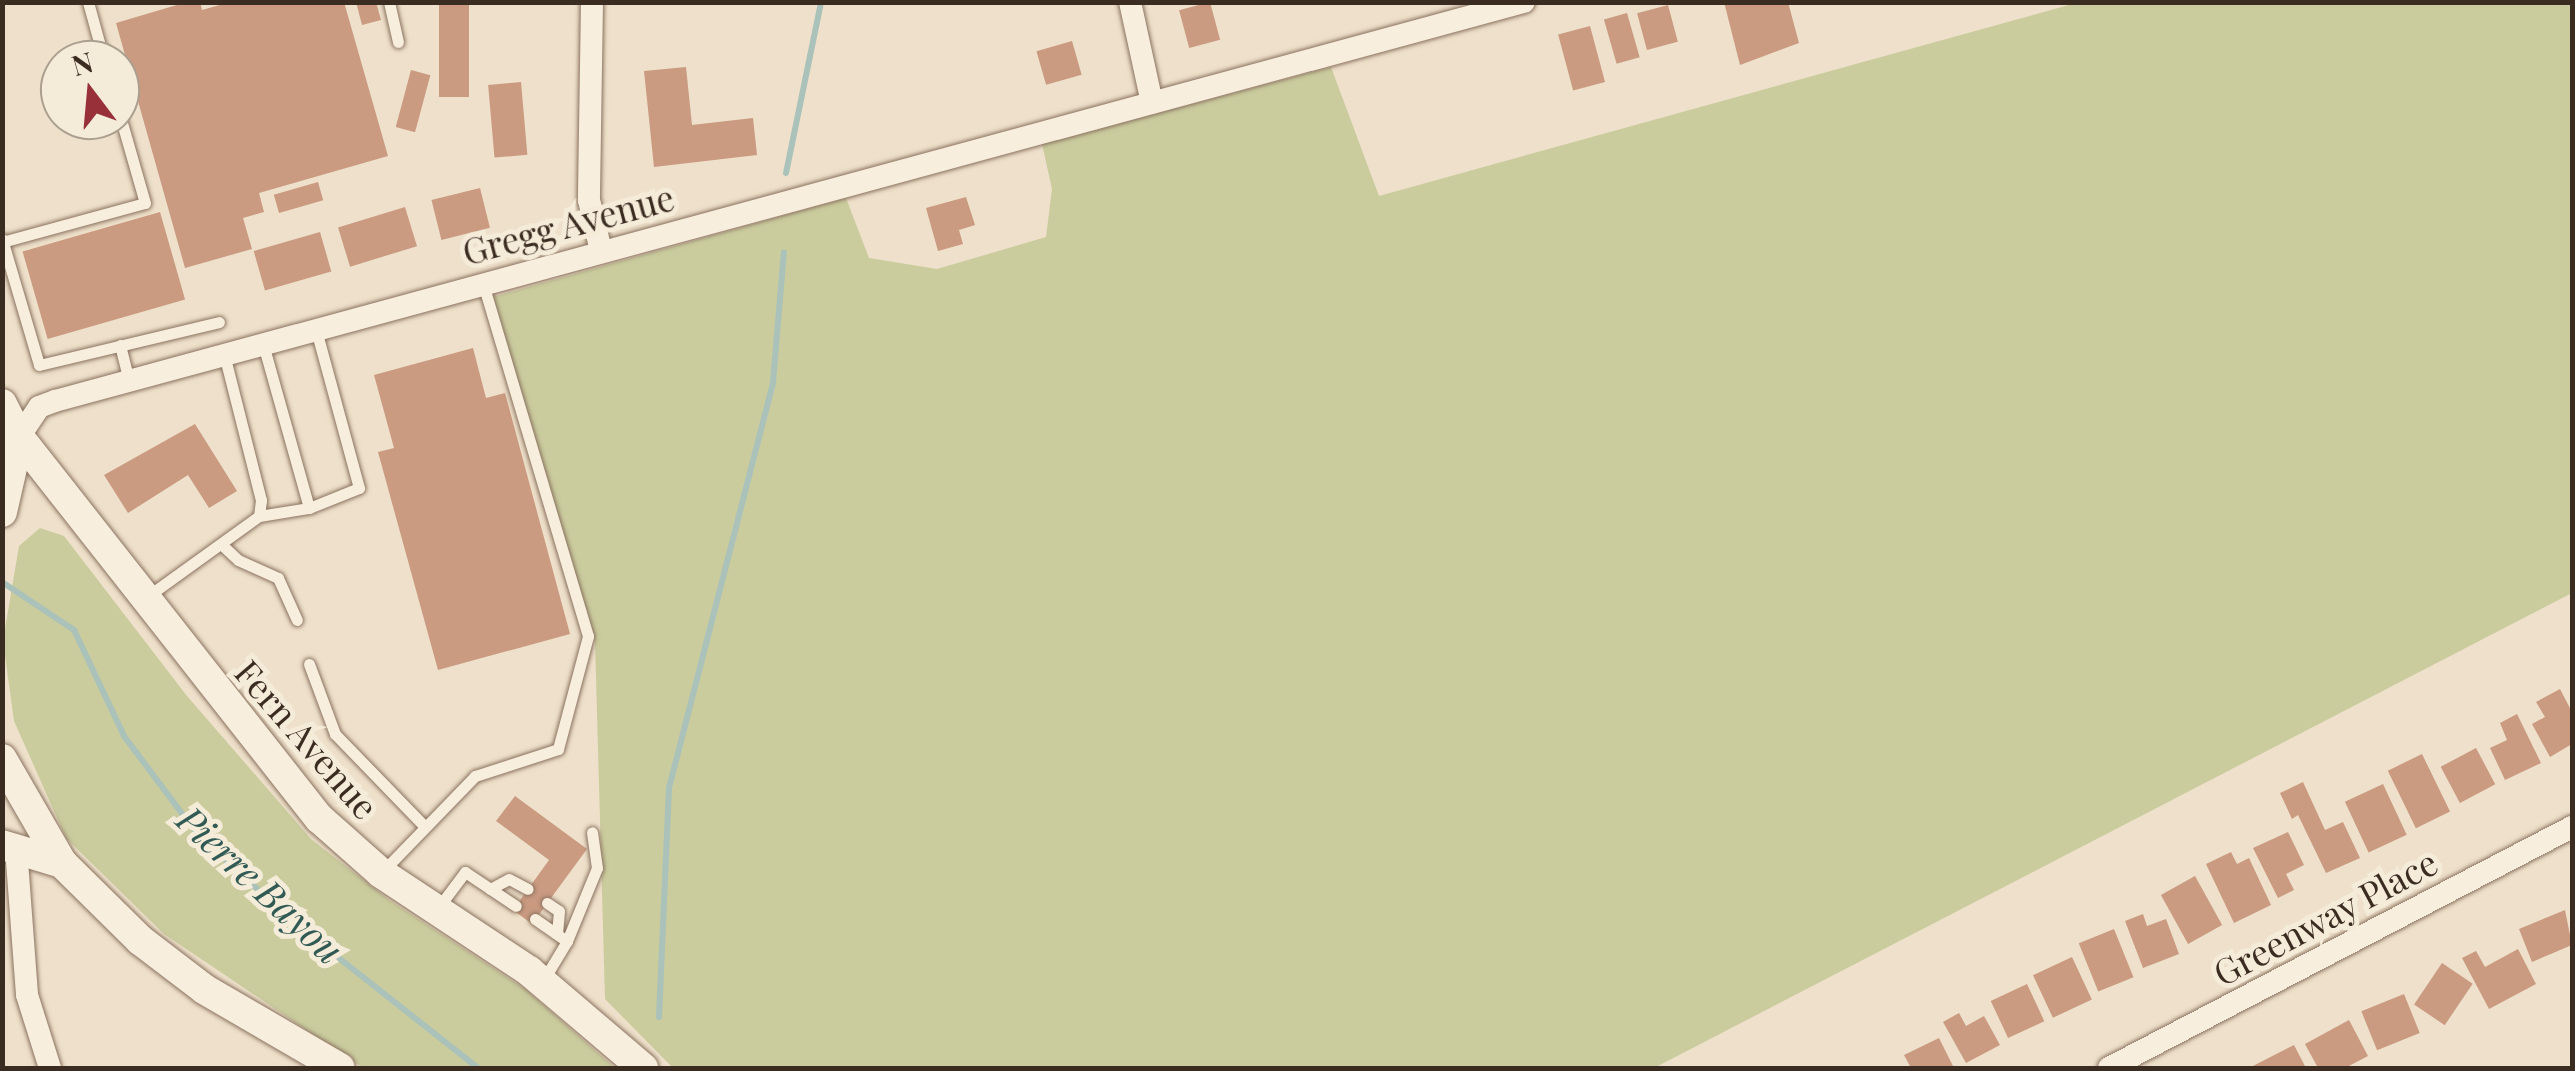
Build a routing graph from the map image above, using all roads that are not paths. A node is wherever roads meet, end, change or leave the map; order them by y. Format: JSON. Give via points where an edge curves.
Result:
{"nodes":[{"id":1,"x":88,"y":2,"type":"edge"},
{"id":2,"x":389,"y":2,"type":"edge"},
{"id":3,"x":592,"y":2,"type":"edge"},
{"id":4,"x":1130,"y":2,"type":"edge"},
{"id":5,"x":1524,"y":2,"type":"edge"},
{"id":6,"x":98,"y":40,"type":"edge"},
{"id":7,"x":398,"y":42,"type":"dead end"},
{"id":8,"x":1152,"y":103,"type":"junction"},
{"id":9,"x":127,"y":140,"type":"edge"},
{"id":10,"x":3,"y":241,"type":"edge"},
{"id":11,"x":601,"y":251,"type":"junction"},
{"id":12,"x":483,"y":284,"type":"junction"},
{"id":13,"x":219,"y":322,"type":"dead end"},
{"id":14,"x":316,"y":329,"type":"junction"},
{"id":15,"x":262,"y":344,"type":"junction"},
{"id":16,"x":120,"y":345,"type":"junction"},
{"id":17,"x":224,"y":354,"type":"junction"},
{"id":18,"x":129,"y":380,"type":"junction"},
{"id":19,"x":2,"y":404,"type":"edge"},
{"id":20,"x":20,"y":437,"type":"junction"},
{"id":21,"x":4,"y":501,"type":"edge"},
{"id":22,"x":309,"y":508,"type":"junction"},
{"id":23,"x":259,"y":516,"type":"junction"},
{"id":24,"x":221,"y":544,"type":"junction"},
{"id":25,"x":145,"y":598,"type":"junction"},
{"id":26,"x":297,"y":620,"type":"dead end"},
{"id":27,"x":309,"y":664,"type":"dead end"},
{"id":28,"x":2,"y":758,"type":"edge"},
{"id":29,"x":424,"y":826,"type":"junction"},
{"id":30,"x":2572,"y":827,"type":"edge"},
{"id":31,"x":592,"y":832,"type":"dead end"},
{"id":32,"x":9,"y":846,"type":"edge"},
{"id":33,"x":62,"y":863,"type":"junction"},
{"id":34,"x":381,"y":873,"type":"junction"},
{"id":35,"x":490,"y":889,"type":"junction"},
{"id":36,"x":528,"y":889,"type":"dead end"},
{"id":37,"x":547,"y":902,"type":"dead end"},
{"id":38,"x":516,"y":906,"type":"dead end"},
{"id":39,"x":436,"y":912,"type":"junction"},
{"id":40,"x":535,"y":919,"type":"dead end"},
{"id":41,"x":562,"y":938,"type":"junction"},
{"id":42,"x":543,"y":982,"type":"junction"},
{"id":43,"x":50,"y":1068,"type":"edge"},
{"id":44,"x":340,"y":1068,"type":"edge"},
{"id":45,"x":643,"y":1068,"type":"edge"},
{"id":46,"x":2109,"y":1068,"type":"edge"}],
"edges":[{"from":1,"to":6,"type":"lane"},
{"from":2,"to":7,"type":"lane"},
{"from":3,"to":11,"type":"street","via":[[589,200]]},
{"from":4,"to":8,"type":"street"},
{"from":5,"to":8,"type":"street","name":"Gregg Avenue"},
{"from":8,"to":11,"type":"street","name":"Gregg Avenue"},
{"from":9,"to":10,"type":"lane","via":[[145,203]]},
{"from":10,"to":16,"type":"lane","via":[[39,366]]},
{"from":11,"to":12,"type":"street","name":"Gregg Avenue"},
{"from":12,"to":14,"type":"street","name":"Gregg Avenue"},
{"from":12,"to":29,"type":"lane","via":[[588,636],[558,748],[475,776]]},
{"from":13,"to":16,"type":"lane"},
{"from":14,"to":15,"type":"street","name":"Gregg Avenue"},
{"from":14,"to":22,"type":"lane","via":[[359,488]]},
{"from":15,"to":17,"type":"street","name":"Gregg Avenue"},
{"from":15,"to":22,"type":"lane"},
{"from":16,"to":18,"type":"lane"},
{"from":17,"to":18,"type":"street","name":"Gregg Avenue"},
{"from":17,"to":23,"type":"lane","via":[[261,500]]},
{"from":18,"to":20,"type":"street","name":"Gregg Avenue","via":[[39,407]]},
{"from":19,"to":20,"type":"street","name":"Fern Avenue"},
{"from":20,"to":21,"type":"street"},
{"from":20,"to":25,"type":"street","name":"Fern Avenue"},
{"from":22,"to":23,"type":"lane"},
{"from":23,"to":24,"type":"lane"},
{"from":24,"to":25,"type":"lane"},
{"from":24,"to":26,"type":"lane","via":[[238,560],[278,578]]},
{"from":25,"to":34,"type":"street","name":"Fern Avenue","via":[[270,763]]},
{"from":27,"to":29,"type":"lane","via":[[335,734]]},
{"from":28,"to":33,"type":"street"},
{"from":29,"to":34,"type":"lane"},
{"from":30,"to":46,"type":"street","name":"Greenway Place"},
{"from":31,"to":41,"type":"lane","via":[[596,868]]},
{"from":32,"to":33,"type":"street"},
{"from":32,"to":43,"type":"street","via":[[27,995]]},
{"from":33,"to":44,"type":"street","via":[[180,972]]},
{"from":34,"to":39,"type":"street","name":"Fern Avenue"},
{"from":35,"to":36,"type":"lane","via":[[509,878]]},
{"from":35,"to":38,"type":"lane"},
{"from":35,"to":39,"type":"lane","via":[[465,872]]},
{"from":37,"to":41,"type":"lane","via":[[559,911]]},
{"from":39,"to":42,"type":"street","name":"Fern Avenue"},
{"from":40,"to":41,"type":"lane"},
{"from":41,"to":42,"type":"lane"},
{"from":42,"to":45,"type":"street","name":"Fern Avenue"}]}
